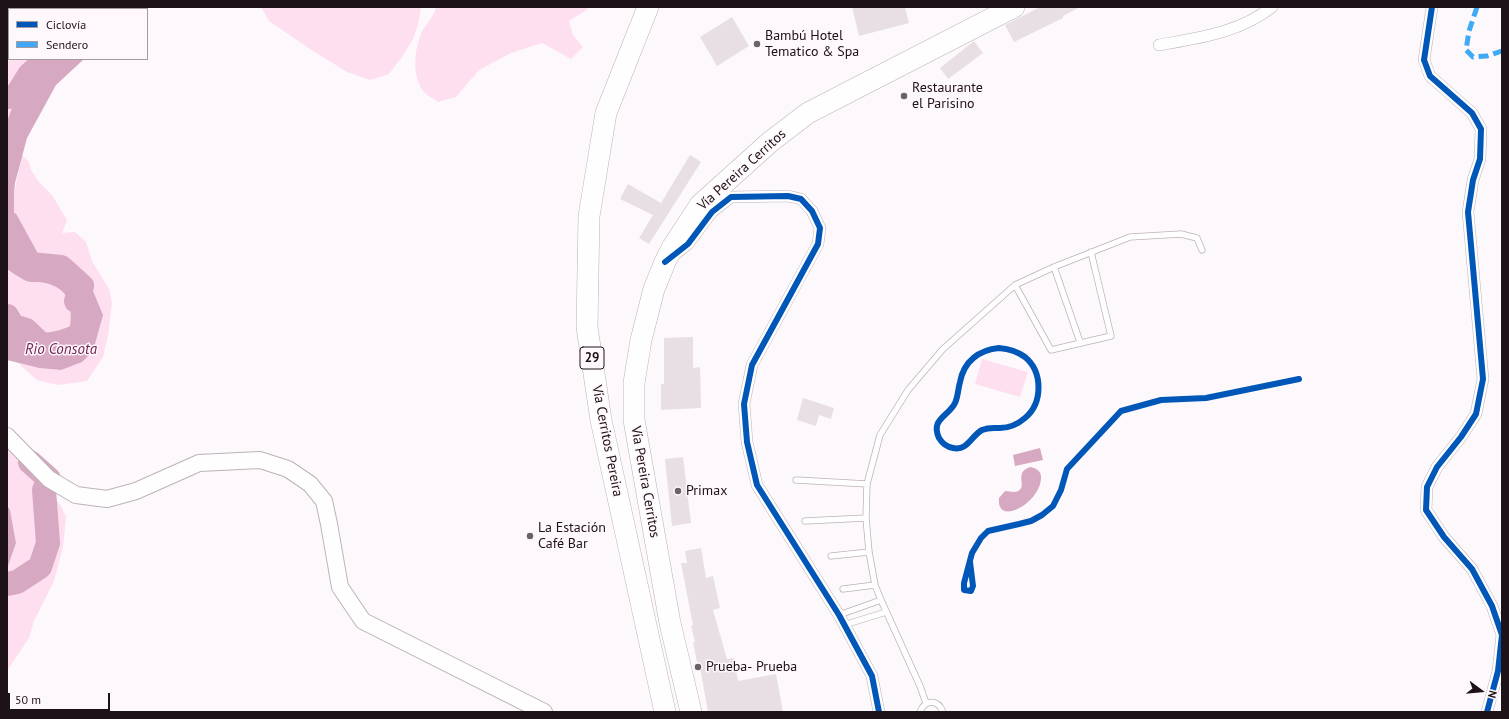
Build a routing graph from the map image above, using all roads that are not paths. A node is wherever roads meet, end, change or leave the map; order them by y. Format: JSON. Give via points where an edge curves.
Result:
{"nodes":[{"id":1,"x":648,"y":7,"type":"edge"},
{"id":2,"x":1014,"y":7,"type":"edge"},
{"id":3,"x":1272,"y":7,"type":"edge"},
{"id":4,"x":1432,"y":7,"type":"edge"},
{"id":5,"x":1159,"y":46,"type":"dead end"},
{"id":6,"x":1202,"y":250,"type":"dead end"},
{"id":7,"x":1092,"y":252,"type":"junction"},
{"id":8,"x":665,"y":262,"type":"junction"},
{"id":9,"x":1054,"y":267,"type":"junction"},
{"id":10,"x":1015,"y":285,"type":"junction"},
{"id":11,"x":1080,"y":342,"type":"junction"},
{"id":12,"x":7,"y":436,"type":"edge"},
{"id":13,"x":796,"y":480,"type":"dead end"},
{"id":14,"x":867,"y":484,"type":"junction"},
{"id":15,"x":866,"y":518,"type":"junction"},
{"id":16,"x":805,"y":521,"type":"dead end"},
{"id":17,"x":869,"y":552,"type":"junction"},
{"id":18,"x":831,"y":556,"type":"dead end"},
{"id":19,"x":875,"y":585,"type":"junction"},
{"id":20,"x":843,"y":589,"type":"dead end"},
{"id":21,"x":881,"y":600,"type":"junction"},
{"id":22,"x":886,"y":612,"type":"junction"},
{"id":23,"x":839,"y":615,"type":"junction"},
{"id":24,"x":844,"y":625,"type":"junction"},
{"id":25,"x":926,"y":703,"type":"junction"},
{"id":26,"x":544,"y":712,"type":"edge"},
{"id":27,"x":665,"y":712,"type":"edge"},
{"id":28,"x":691,"y":712,"type":"edge"},
{"id":29,"x":879,"y":712,"type":"edge"},
{"id":30,"x":920,"y":712,"type":"edge"},
{"id":31,"x":943,"y":712,"type":"edge"},
{"id":32,"x":1487,"y":712,"type":"edge"}],
"edges":[{"from":1,"to":27,"type":"highway","name":"Vía Cerritos Pereira","number":"29","via":[[606,113],[589,216],[587,327],[601,420]]},
{"from":2,"to":8,"type":"highway","name":"Vía Pereira Cerritos","via":[[808,113],[770,142],[700,205]]},
{"from":3,"to":5,"type":"street","via":[[1262,15],[1220,33]]},
{"from":4,"to":32,"type":"street","via":[[1424,60],[1430,76],[1472,113],[1481,129],[1480,159],[1473,180],[1468,212],[1483,379],[1476,414],[1437,467],[1427,487],[1426,510],[1444,537],[1472,569],[1492,606],[1502,635],[1498,671]]},
{"from":6,"to":7,"type":"lane","via":[[1197,238],[1181,234],[1130,237]]},
{"from":7,"to":9,"type":"lane"},
{"from":7,"to":11,"type":"lane","via":[[1111,336]]},
{"from":8,"to":23,"type":"street","via":[[688,244],[712,212],[731,197],[801,198],[812,211],[820,228],[818,244],[752,365],[744,404],[746,442],[757,485]]},
{"from":8,"to":28,"type":"highway","name":"Vía Pereira Cerritos","via":[[654,289],[641,340],[634,383],[634,420],[670,623]]},
{"from":9,"to":10,"type":"lane"},
{"from":9,"to":11,"type":"lane"},
{"from":10,"to":11,"type":"lane","via":[[1051,350]]},
{"from":10,"to":14,"type":"lane","via":[[946,345],[908,390],[880,435]]},
{"from":12,"to":26,"type":"street","via":[[49,479],[76,495],[107,499],[136,491],[200,463],[260,460],[288,469],[310,484],[324,501],[340,587],[362,621]]},
{"from":13,"to":14,"type":"lane"},
{"from":14,"to":15,"type":"lane"},
{"from":15,"to":16,"type":"lane"},
{"from":15,"to":17,"type":"lane"},
{"from":17,"to":18,"type":"lane"},
{"from":17,"to":19,"type":"lane"},
{"from":19,"to":20,"type":"lane"},
{"from":19,"to":21,"type":"lane"},
{"from":21,"to":22,"type":"lane"},
{"from":21,"to":23,"type":"lane"},
{"from":22,"to":24,"type":"lane"},
{"from":22,"to":25,"type":"lane"},
{"from":23,"to":24,"type":"street"},
{"from":24,"to":29,"type":"street","via":[[872,676]]},
{"from":25,"to":30,"type":"lane"},
{"from":25,"to":31,"type":"lane","via":[[937,703]]}]}
